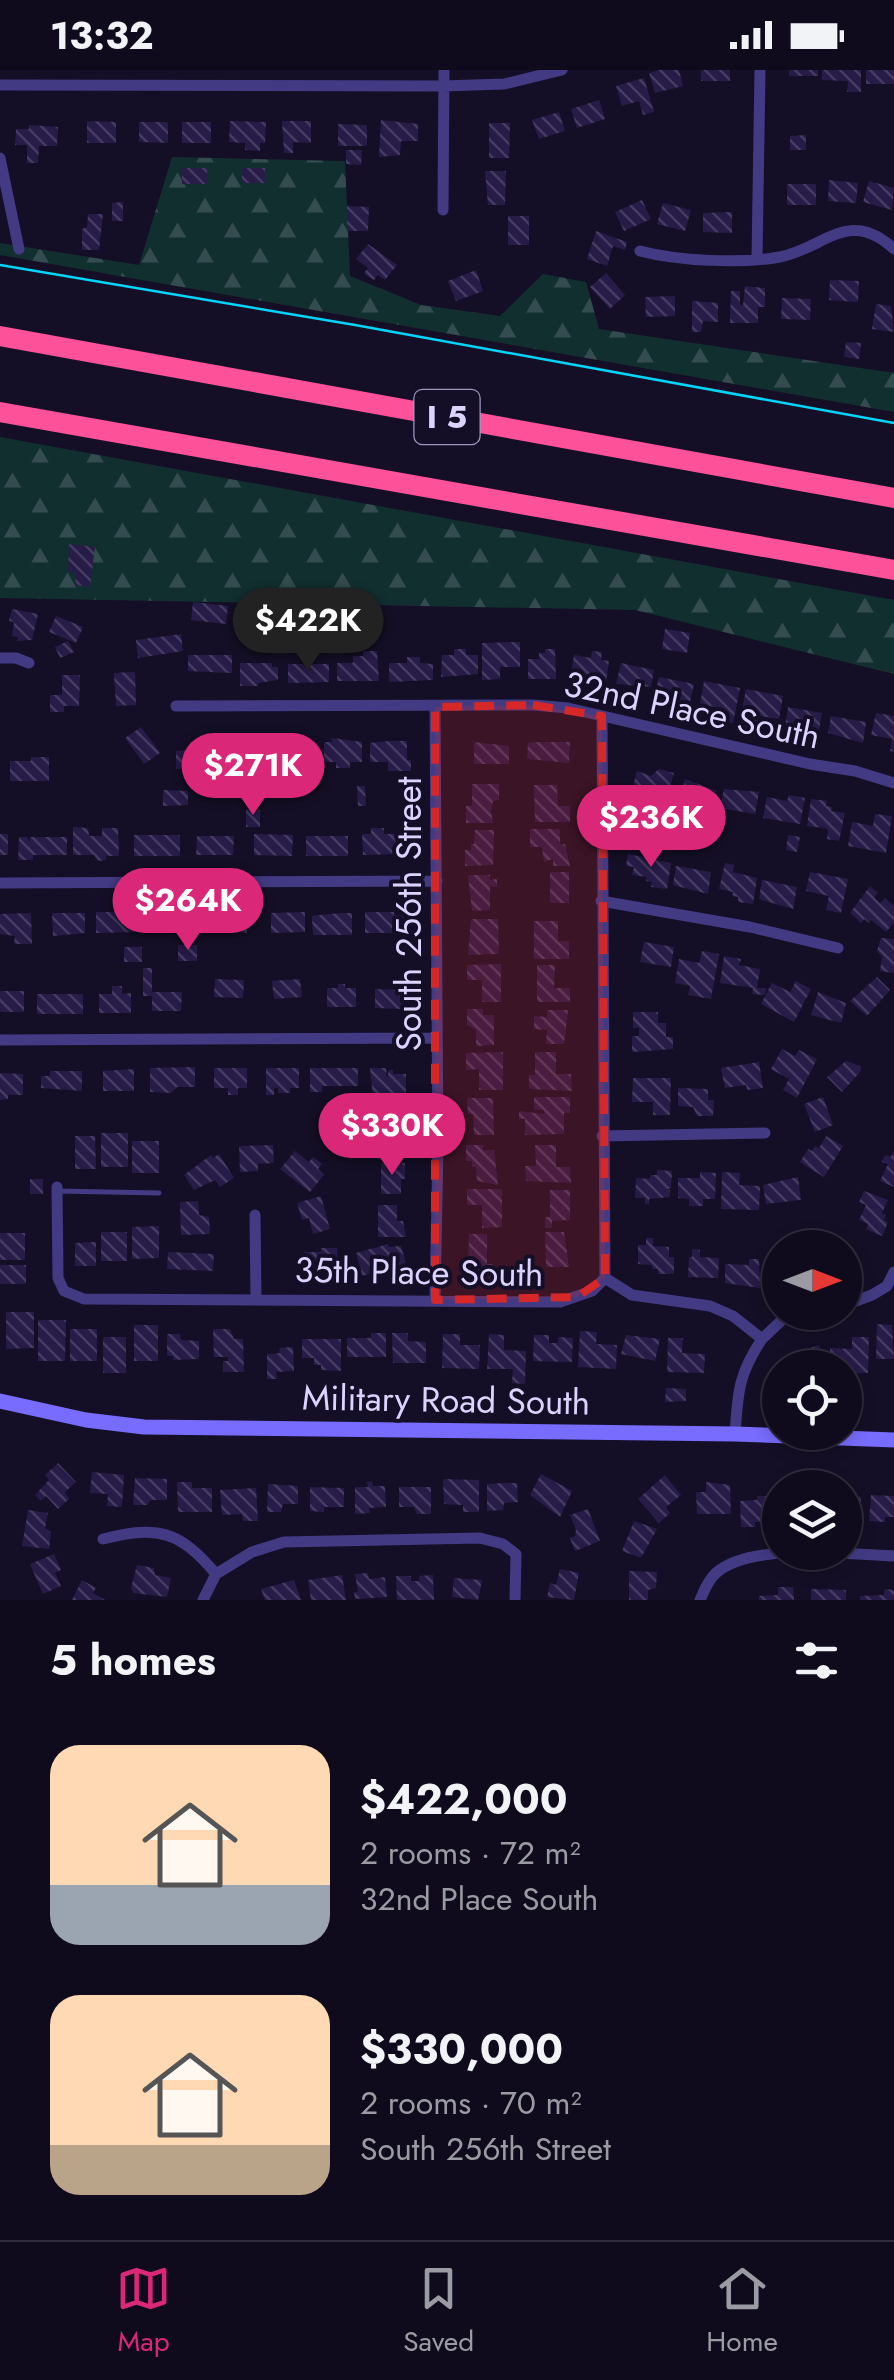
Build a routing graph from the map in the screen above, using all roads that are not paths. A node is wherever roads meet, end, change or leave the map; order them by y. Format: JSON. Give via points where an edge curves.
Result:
{"nodes":[{"id":1,"x":444,"y":70,"type":"edge"},
{"id":2,"x":562,"y":70,"type":"edge"},
{"id":3,"x":760,"y":70,"type":"edge"},
{"id":4,"x":0,"y":85,"type":"edge"},
{"id":5,"x":443,"y":86,"type":"junction"},
{"id":6,"x":0,"y":158,"type":"edge"},
{"id":7,"x":443,"y":210,"type":"dead end"},
{"id":8,"x":19,"y":249,"type":"dead end"},
{"id":9,"x":894,"y":249,"type":"edge"},
{"id":10,"x":640,"y":250,"type":"dead end"},
{"id":11,"x":758,"y":258,"type":"junction"},
{"id":12,"x":0,"y":336,"type":"edge"},
{"id":13,"x":0,"y":412,"type":"edge"},
{"id":14,"x":894,"y":498,"type":"edge"},
{"id":15,"x":894,"y":570,"type":"edge"},
{"id":16,"x":0,"y":658,"type":"edge"},
{"id":17,"x":29,"y":663,"type":"dead end"},
{"id":18,"x":176,"y":706,"type":"dead end"},
{"id":19,"x":434,"y":708,"type":"junction"},
{"id":20,"x":602,"y":716,"type":"junction"},
{"id":21,"x":894,"y":783,"type":"edge"},
{"id":22,"x":437,"y":880,"type":"junction"},
{"id":23,"x":0,"y":883,"type":"edge"},
{"id":24,"x":601,"y":902,"type":"junction"},
{"id":25,"x":838,"y":948,"type":"dead end"},
{"id":26,"x":437,"y":1038,"type":"junction"},
{"id":27,"x":0,"y":1040,"type":"edge"},
{"id":28,"x":765,"y":1133,"type":"dead end"},
{"id":29,"x":602,"y":1136,"type":"junction"},
{"id":30,"x":57,"y":1189,"type":"joint"},
{"id":31,"x":159,"y":1193,"type":"dead end"},
{"id":32,"x":254,"y":1215,"type":"dead end"},
{"id":33,"x":894,"y":1272,"type":"edge"},
{"id":34,"x":605,"y":1278,"type":"junction"},
{"id":35,"x":891,"y":1288,"type":"edge"},
{"id":36,"x":256,"y":1298,"type":"junction"},
{"id":37,"x":862,"y":1299,"type":"edge"},
{"id":38,"x":436,"y":1300,"type":"junction"},
{"id":39,"x":771,"y":1330,"type":"edge"},
{"id":40,"x":762,"y":1339,"type":"junction"},
{"id":41,"x":0,"y":1404,"type":"edge"},
{"id":42,"x":735,"y":1434,"type":"junction"},
{"id":43,"x":894,"y":1440,"type":"edge"},
{"id":44,"x":103,"y":1539,"type":"dead end"},
{"id":45,"x":894,"y":1556,"type":"edge"},
{"id":46,"x":216,"y":1574,"type":"junction"},
{"id":47,"x":203,"y":1600,"type":"edge"},
{"id":48,"x":516,"y":1600,"type":"edge"},
{"id":49,"x":700,"y":1600,"type":"edge"}],
"edges":[{"from":1,"to":5,"type":"street"},
{"from":2,"to":5,"type":"street","via":[[504,84]]},
{"from":3,"to":11,"type":"street"},
{"from":4,"to":5,"type":"street"},
{"from":5,"to":7,"type":"street"},
{"from":6,"to":8,"type":"street"},
{"from":9,"to":11,"type":"street","via":[[870,231],[851,230],[782,256]]},
{"from":10,"to":11,"type":"street","via":[[671,259]]},
{"from":12,"to":14,"type":"highway","number":"I 5"},
{"from":13,"to":15,"type":"highway","number":"I 5"},
{"from":16,"to":17,"type":"street"},
{"from":18,"to":19,"type":"street","name":"32nd Place South"},
{"from":19,"to":20,"type":"street","name":"32nd Place South","via":[[533,705]]},
{"from":19,"to":22,"type":"street","name":"South 256th Street"},
{"from":20,"to":21,"type":"street","name":"32nd Place South"},
{"from":20,"to":24,"type":"street"},
{"from":22,"to":23,"type":"street"},
{"from":22,"to":26,"type":"street","name":"South 256th Street"},
{"from":24,"to":25,"type":"street"},
{"from":24,"to":29,"type":"street"},
{"from":26,"to":27,"type":"street"},
{"from":26,"to":38,"type":"street","name":"South 256th Street"},
{"from":28,"to":29,"type":"street"},
{"from":29,"to":34,"type":"street"},
{"from":30,"to":31,"type":"lane"},
{"from":30,"to":36,"type":"street","name":"35th Place South","via":[[56,1262],[64,1291],[84,1300]]},
{"from":32,"to":36,"type":"street"},
{"from":33,"to":35,"type":"street"},
{"from":34,"to":38,"type":"street","name":"35th Place South","via":[[592,1291],[560,1302]]},
{"from":34,"to":40,"type":"street","via":[[632,1295],[710,1306]]},
{"from":35,"to":37,"type":"street"},
{"from":36,"to":38,"type":"street","name":"35th Place South"},
{"from":39,"to":40,"type":"street"},
{"from":40,"to":42,"type":"street","via":[[744,1366]]},
{"from":41,"to":42,"type":"main road","name":"Military Road South","via":[[144,1427]]},
{"from":42,"to":43,"type":"main road","name":"Military Road South"},
{"from":44,"to":46,"type":"street","via":[[171,1535],[192,1546]]},
{"from":45,"to":49,"type":"street","via":[[746,1558],[717,1572]]},
{"from":46,"to":47,"type":"street"},
{"from":46,"to":48,"type":"street","via":[[284,1542],[480,1538],[516,1554]]}]}
